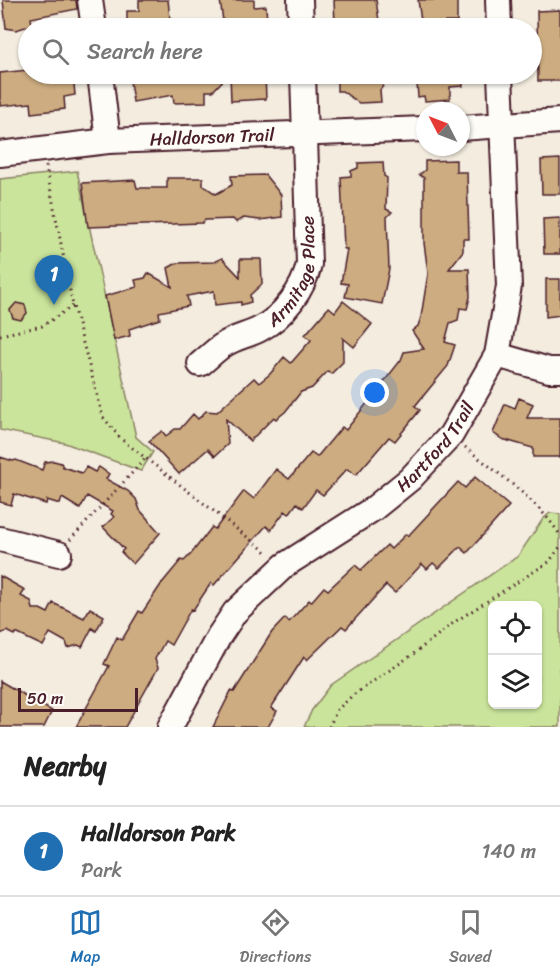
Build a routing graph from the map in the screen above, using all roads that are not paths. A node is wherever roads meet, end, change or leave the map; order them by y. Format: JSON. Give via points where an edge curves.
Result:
{"nodes":[{"id":1,"x":90,"y":0,"type":"edge"},
{"id":2,"x":300,"y":0,"type":"edge"},
{"id":3,"x":498,"y":0,"type":"edge"},
{"id":4,"x":93,"y":18,"type":"edge"},
{"id":5,"x":301,"y":18,"type":"edge"},
{"id":6,"x":499,"y":18,"type":"edge"},
{"id":7,"x":101,"y":84,"type":"edge"},
{"id":8,"x":303,"y":84,"type":"edge"},
{"id":9,"x":500,"y":84,"type":"edge"},
{"id":10,"x":560,"y":122,"type":"edge"},
{"id":11,"x":502,"y":126,"type":"junction"},
{"id":12,"x":470,"y":128,"type":"edge"},
{"id":13,"x":416,"y":129,"type":"edge"},
{"id":14,"x":305,"y":134,"type":"junction"},
{"id":15,"x":108,"y":141,"type":"junction"},
{"id":16,"x":0,"y":154,"type":"edge"},
{"id":17,"x":497,"y":355,"type":"junction"},
{"id":18,"x":200,"y":364,"type":"dead end"},
{"id":19,"x":560,"y":370,"type":"edge"},
{"id":20,"x":0,"y":539,"type":"edge"},
{"id":21,"x":59,"y":554,"type":"road end"},
{"id":22,"x":170,"y":727,"type":"edge"}],
"edges":[{"from":1,"to":4,"type":"street"},
{"from":2,"to":5,"type":"street"},
{"from":3,"to":6,"type":"street"},
{"from":7,"to":15,"type":"street"},
{"from":8,"to":14,"type":"street","name":"Armitage Place"},
{"from":9,"to":11,"type":"street","name":"Hartford Trail"},
{"from":10,"to":11,"type":"street"},
{"from":11,"to":12,"type":"street"},
{"from":11,"to":17,"type":"street","name":"Hartford Trail","via":[[508,286]]},
{"from":13,"to":14,"type":"street","name":"Halldorson Trail"},
{"from":14,"to":15,"type":"street","name":"Halldorson Trail"},
{"from":14,"to":18,"type":"street","name":"Armitage Place","via":[[309,264],[303,284],[274,320],[225,344]]},
{"from":15,"to":16,"type":"street","name":"Halldorson Trail"},
{"from":17,"to":19,"type":"street"},
{"from":17,"to":22,"type":"street","name":"Hartford Trail","via":[[451,435],[410,479],[285,566],[235,612]]},
{"from":20,"to":21,"type":"street"}]}
